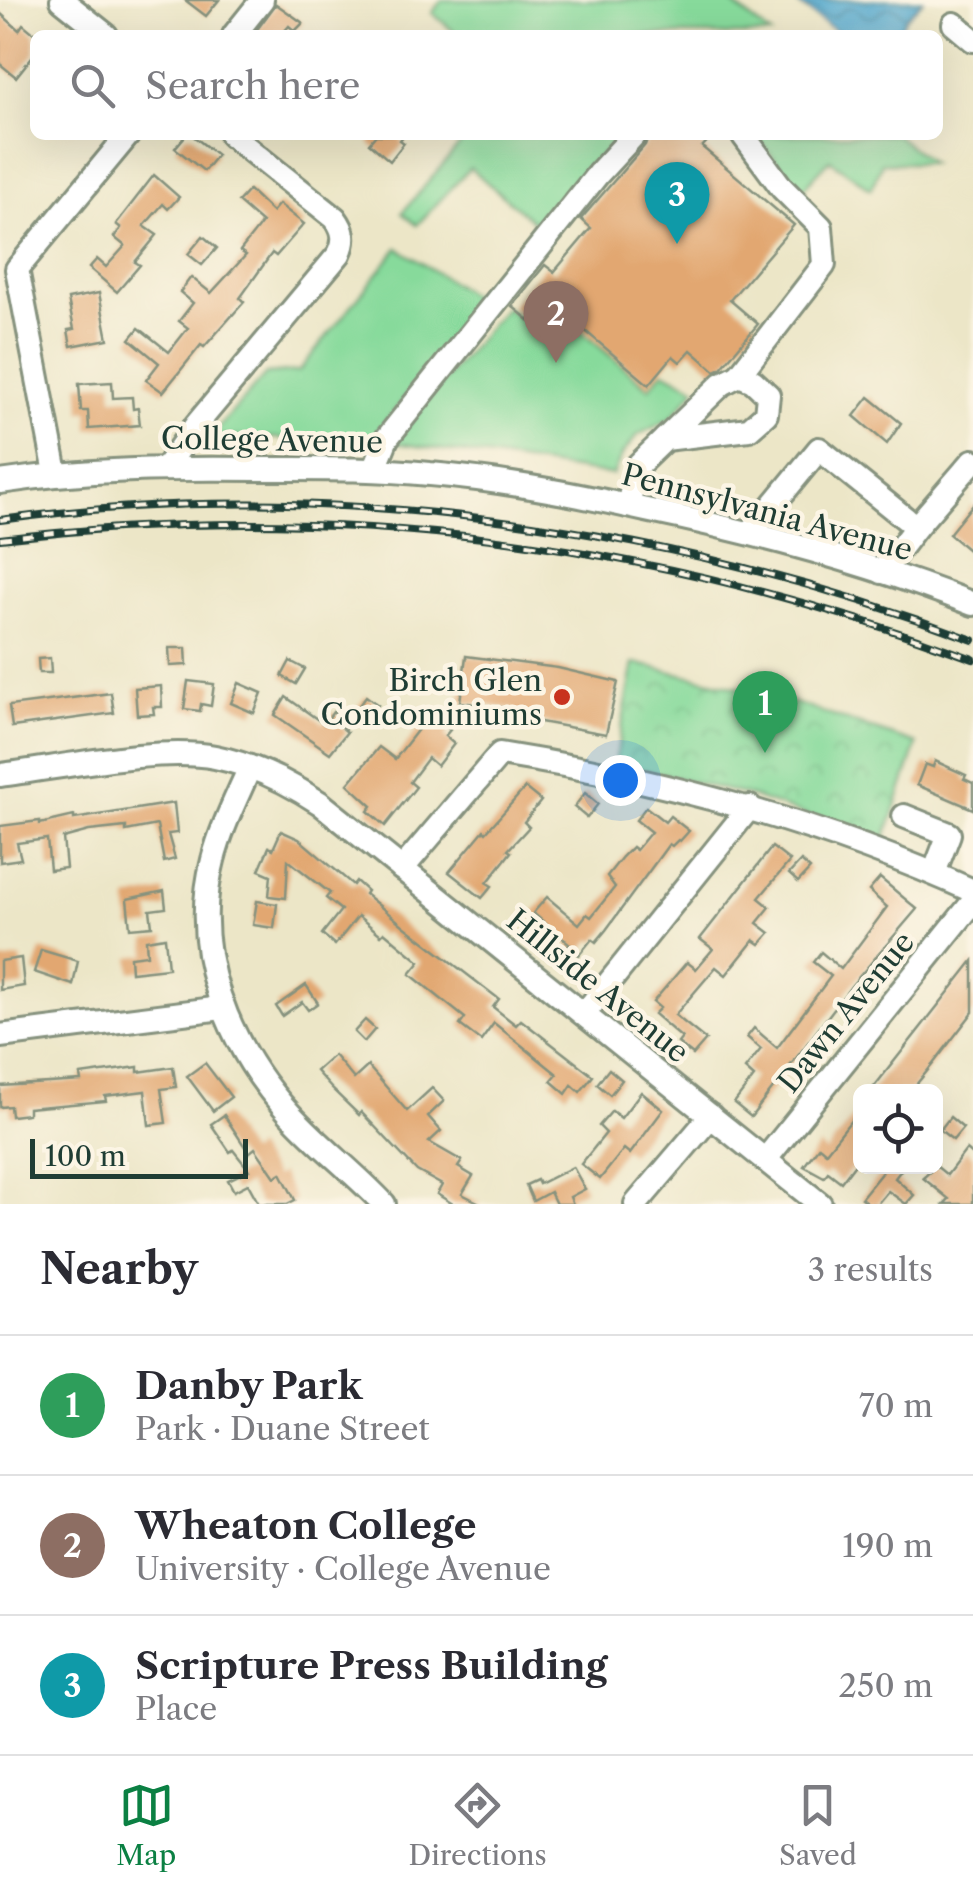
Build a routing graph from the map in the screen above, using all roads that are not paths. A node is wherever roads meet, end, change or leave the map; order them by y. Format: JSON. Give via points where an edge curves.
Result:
{"nodes":[{"id":1,"x":62,"y":0,"type":"edge"},
{"id":2,"x":262,"y":0,"type":"edge"},
{"id":3,"x":954,"y":24,"type":"dead end"},
{"id":4,"x":100,"y":30,"type":"edge"},
{"id":5,"x":238,"y":30,"type":"edge"},
{"id":6,"x":973,"y":40,"type":"edge"},
{"id":7,"x":124,"y":140,"type":"edge"},
{"id":8,"x":238,"y":140,"type":"edge"},
{"id":9,"x":629,"y":140,"type":"edge"},
{"id":10,"x":747,"y":140,"type":"edge"},
{"id":11,"x":739,"y":375,"type":"junction"},
{"id":12,"x":715,"y":392,"type":"junction"},
{"id":13,"x":731,"y":432,"type":"junction"},
{"id":14,"x":665,"y":440,"type":"junction"},
{"id":15,"x":973,"y":461,"type":"edge"},
{"id":16,"x":168,"y":466,"type":"junction"},
{"id":17,"x":374,"y":470,"type":"junction"},
{"id":18,"x":56,"y":474,"type":"junction"},
{"id":19,"x":0,"y":482,"type":"edge"},
{"id":20,"x":543,"y":488,"type":"joint"},
{"id":21,"x":628,"y":506,"type":"junction"},
{"id":22,"x":916,"y":527,"type":"junction"},
{"id":23,"x":750,"y":533,"type":"junction"},
{"id":24,"x":882,"y":572,"type":"junction"},
{"id":25,"x":973,"y":604,"type":"edge"},
{"id":26,"x":250,"y":767,"type":"junction"},
{"id":27,"x":0,"y":776,"type":"edge"},
{"id":28,"x":750,"y":807,"type":"junction"},
{"id":29,"x":904,"y":816,"type":"dead end"},
{"id":30,"x":402,"y":869,"type":"junction"},
{"id":31,"x":934,"y":873,"type":"junction"},
{"id":32,"x":973,"y":890,"type":"edge"},
{"id":33,"x":973,"y":902,"type":"edge"},
{"id":34,"x":222,"y":1008,"type":"junction"},
{"id":35,"x":584,"y":1014,"type":"junction"},
{"id":36,"x":0,"y":1036,"type":"edge"},
{"id":37,"x":711,"y":1116,"type":"junction"},
{"id":38,"x":765,"y":1160,"type":"junction"},
{"id":39,"x":384,"y":1204,"type":"edge"},
{"id":40,"x":636,"y":1204,"type":"edge"},
{"id":41,"x":820,"y":1204,"type":"edge"}],
"edges":[{"from":1,"to":4,"type":"street"},
{"from":2,"to":5,"type":"street"},
{"from":3,"to":6,"type":"street"},
{"from":7,"to":18,"type":"street","via":[[17,268]]},
{"from":8,"to":16,"type":"street","via":[[344,232],[339,254]]},
{"from":9,"to":17,"type":"street","via":[[387,438]]},
{"from":10,"to":11,"type":"street","via":[[821,227],[824,265]]},
{"from":11,"to":12,"type":"street"},
{"from":11,"to":13,"type":"street","via":[[768,395],[766,414],[749,429]]},
{"from":12,"to":13,"type":"street","via":[[721,422]]},
{"from":12,"to":14,"type":"street"},
{"from":13,"to":14,"type":"street"},
{"from":14,"to":21,"type":"street","via":[[638,466]]},
{"from":15,"to":22,"type":"street"},
{"from":16,"to":17,"type":"street","name":"College Avenue"},
{"from":16,"to":18,"type":"street","name":"College Avenue"},
{"from":17,"to":20,"type":"street","name":"College Avenue"},
{"from":18,"to":19,"type":"street","name":"College Avenue"},
{"from":20,"to":21,"type":"street","name":"Pennsylvania Avenue"},
{"from":21,"to":23,"type":"street","name":"Pennsylvania Avenue"},
{"from":22,"to":23,"type":"street","via":[[819,449]]},
{"from":22,"to":24,"type":"street"},
{"from":23,"to":24,"type":"street","name":"Pennsylvania Avenue"},
{"from":24,"to":25,"type":"street","name":"Pennsylvania Avenue"},
{"from":26,"to":27,"type":"street","name":"Hillside Avenue","via":[[187,754]]},
{"from":26,"to":30,"type":"street","name":"Hillside Avenue","via":[[292,786]]},
{"from":26,"to":34,"type":"street","via":[[208,885],[204,930]]},
{"from":28,"to":30,"type":"street","via":[[628,776],[500,754]]},
{"from":28,"to":31,"type":"street"},
{"from":28,"to":35,"type":"street"},
{"from":29,"to":31,"type":"street","via":[[949,834]]},
{"from":30,"to":35,"type":"street","name":"Hillside Avenue"},
{"from":31,"to":32,"type":"street"},
{"from":33,"to":38,"type":"street","name":"Dawn Avenue"},
{"from":34,"to":36,"type":"street"},
{"from":34,"to":39,"type":"street","via":[[277,1099]]},
{"from":35,"to":37,"type":"street","name":"Hillside Avenue"},
{"from":37,"to":38,"type":"street","name":"Hillside Avenue"},
{"from":37,"to":40,"type":"street"},
{"from":38,"to":41,"type":"street","name":"Hillside Avenue"}]}
